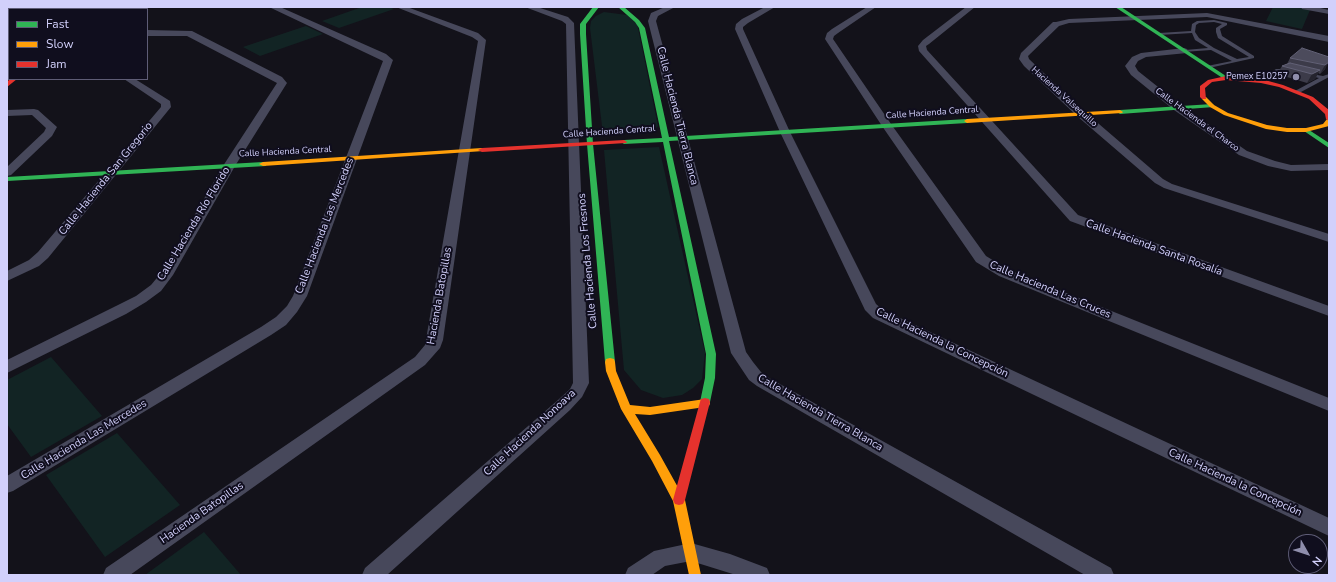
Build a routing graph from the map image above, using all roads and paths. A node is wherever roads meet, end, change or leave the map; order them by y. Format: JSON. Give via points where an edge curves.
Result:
{"nodes":[{"id":1,"x":49,"y":7,"type":"edge"},
{"id":2,"x":273,"y":7,"type":"edge"},
{"id":3,"x":400,"y":7,"type":"edge"},
{"id":4,"x":530,"y":7,"type":"edge"},
{"id":5,"x":671,"y":7,"type":"edge"},
{"id":6,"x":771,"y":7,"type":"edge"},
{"id":7,"x":872,"y":7,"type":"edge"},
{"id":8,"x":972,"y":7,"type":"edge"},
{"id":9,"x":1118,"y":7,"type":"edge"},
{"id":10,"x":1305,"y":7,"type":"edge"},
{"id":11,"x":7,"y":8,"type":"edge"},
{"id":12,"x":594,"y":10,"type":"edge"},
{"id":13,"x":614,"y":10,"type":"edge"},
{"id":14,"x":1329,"y":12,"type":"edge"},
{"id":15,"x":1192,"y":15,"type":"junction"},
{"id":16,"x":1135,"y":18,"type":"junction"},
{"id":17,"x":1203,"y":21,"type":"junction"},
{"id":18,"x":1193,"y":32,"type":"junction"},
{"id":19,"x":148,"y":33,"type":"edge"},
{"id":20,"x":1158,"y":34,"type":"junction"},
{"id":21,"x":1329,"y":39,"type":"edge"},
{"id":22,"x":1212,"y":49,"type":"junction"},
{"id":23,"x":1184,"y":51,"type":"junction"},
{"id":24,"x":1237,"y":61,"type":"junction"},
{"id":25,"x":1209,"y":67,"type":"junction"},
{"id":26,"x":1295,"y":71,"type":"edge"},
{"id":27,"x":1302,"y":72,"type":"edge"},
{"id":28,"x":1329,"y":75,"type":"edge"},
{"id":29,"x":1226,"y":78,"type":"junction"},
{"id":30,"x":1323,"y":78,"type":"junction"},
{"id":31,"x":131,"y":80,"type":"edge"},
{"id":32,"x":1261,"y":81,"type":"junction"},
{"id":33,"x":1297,"y":92,"type":"junction"},
{"id":34,"x":1212,"y":106,"type":"junction"},
{"id":35,"x":1178,"y":108,"type":"junction"},
{"id":36,"x":7,"y":112,"type":"edge"},
{"id":37,"x":1081,"y":114,"type":"junction"},
{"id":38,"x":1329,"y":119,"type":"edge"},
{"id":39,"x":985,"y":120,"type":"junction"},
{"id":40,"x":887,"y":126,"type":"junction"},
{"id":41,"x":1306,"y":130,"type":"junction"},
{"id":42,"x":785,"y":132,"type":"junction"},
{"id":43,"x":682,"y":138,"type":"junction"},
{"id":44,"x":664,"y":139,"type":"junction"},
{"id":45,"x":590,"y":144,"type":"junction"},
{"id":46,"x":573,"y":145,"type":"junction"},
{"id":47,"x":1329,"y":146,"type":"edge"},
{"id":48,"x":464,"y":152,"type":"junction"},
{"id":49,"x":351,"y":158,"type":"junction"},
{"id":50,"x":229,"y":166,"type":"junction"},
{"id":51,"x":1329,"y":167,"type":"edge"},
{"id":52,"x":7,"y":173,"type":"edge"},
{"id":53,"x":112,"y":173,"type":"junction"},
{"id":54,"x":7,"y":179,"type":"edge"},
{"id":55,"x":1329,"y":238,"type":"edge"},
{"id":56,"x":7,"y":277,"type":"edge"},
{"id":57,"x":1329,"y":311,"type":"edge"},
{"id":58,"x":7,"y":367,"type":"edge"},
{"id":59,"x":706,"y":403,"type":"junction"},
{"id":60,"x":1329,"y":405,"type":"edge"},
{"id":61,"x":626,"y":409,"type":"junction"},
{"id":62,"x":7,"y":485,"type":"edge"},
{"id":63,"x":679,"y":500,"type":"junction"},
{"id":64,"x":1329,"y":527,"type":"edge"},
{"id":65,"x":691,"y":552,"type":"junction"},
{"id":66,"x":113,"y":575,"type":"edge"},
{"id":67,"x":372,"y":575,"type":"edge"},
{"id":68,"x":634,"y":575,"type":"edge"},
{"id":69,"x":695,"y":575,"type":"edge"},
{"id":70,"x":760,"y":575,"type":"edge"},
{"id":71,"x":1104,"y":575,"type":"edge"}],
"edges":[{"from":1,"to":11,"type":"street"},
{"from":2,"to":49,"type":"street","name":"Calle Hacienda Las Mercedes","via":[[388,59]]},
{"from":3,"to":48,"type":"street","name":"Hacienda Batopillas","via":[[475,35],[482,40]]},
{"from":4,"to":46,"type":"street","name":"Calle Hacienda Nonoava","via":[[570,23]]},
{"from":5,"to":43,"type":"street","name":"Calle Hacienda Tierra Blanca","via":[[654,15],[652,21]]},
{"from":6,"to":42,"type":"street","name":"Calle Hacienda la Concepción","via":[[745,21],[739,29]]},
{"from":7,"to":40,"type":"street","name":"Calle Hacienda Las Cruces","via":[[835,30],[829,39]]},
{"from":8,"to":39,"type":"street","name":"Calle Hacienda Santa Rosalía","via":[[922,46]]},
{"from":9,"to":16,"type":"street"},
{"from":10,"to":14,"type":"street"},
{"from":12,"to":13,"type":"street"},
{"from":12,"to":45,"type":"street","name":"Calle Hacienda Los Fresnos","via":[[583,24]]},
{"from":13,"to":44,"type":"street","name":"Calle Hacienda Los Fresnos","via":[[629,13],[642,28]]},
{"from":15,"to":16,"type":"street","name":"Hacienda Valsequillo"},
{"from":15,"to":17,"type":"lane"},
{"from":15,"to":21,"type":"street","name":"Hacienda Valsequillo","via":[[1216,16]]},
{"from":16,"to":20,"type":"street"},
{"from":16,"to":37,"type":"street","name":"Hacienda Valsequillo","via":[[1060,23],[1024,55],[1027,64]]},
{"from":17,"to":18,"type":"lane","via":[[1194,24]]},
{"from":17,"to":24,"type":"lane","via":[[1226,24],[1218,28],[1220,37],[1252,56]]},
{"from":18,"to":20,"type":"lane"},
{"from":18,"to":22,"type":"lane","via":[[1197,39]]},
{"from":19,"to":50,"type":"street","name":"Calle Hacienda Río Florido","via":[[189,33],[282,81]]},
{"from":20,"to":23,"type":"street"},
{"from":22,"to":23,"type":"lane"},
{"from":22,"to":24,"type":"lane"},
{"from":23,"to":25,"type":"street"},
{"from":23,"to":35,"type":"street","name":"Calle Hacienda el Charco","via":[[1144,55],[1135,59],[1130,66],[1134,73]]},
{"from":24,"to":25,"type":"lane"},
{"from":25,"to":29,"type":"street"},
{"from":26,"to":32,"type":"lane","via":[[1278,70]]},
{"from":27,"to":30,"type":"lane"},
{"from":28,"to":30,"type":"lane"},
{"from":29,"to":32,"type":"street"},
{"from":29,"to":34,"type":"street","via":[[1210,81],[1202,87],[1202,96]]},
{"from":30,"to":33,"type":"lane"},
{"from":31,"to":53,"type":"street","name":"Calle Hacienda San Gregorio","via":[[166,103],[166,107]]},
{"from":32,"to":33,"type":"street"},
{"from":33,"to":38,"type":"street","via":[[1321,106],[1328,113]]},
{"from":34,"to":35,"type":"street","name":"Calle Hacienda Central"},
{"from":34,"to":41,"type":"street","via":[[1245,122],[1287,130]]},
{"from":35,"to":37,"type":"street","name":"Calle Hacienda Central"},
{"from":35,"to":51,"type":"street","name":"Calle Hacienda el Charco","via":[[1243,153],[1255,158],[1291,168]]},
{"from":36,"to":52,"type":"street","via":[[34,112],[52,126],[48,134]]},
{"from":37,"to":39,"type":"street","name":"Calle Hacienda Central"},
{"from":37,"to":55,"type":"street","name":"Hacienda Valsequillo","via":[[1168,186]]},
{"from":38,"to":41,"type":"street","via":[[1326,125]]},
{"from":39,"to":40,"type":"street","name":"Calle Hacienda Central"},
{"from":39,"to":57,"type":"street","name":"Calle Hacienda Santa Rosalía","via":[[1074,218]]},
{"from":40,"to":42,"type":"street","name":"Calle Hacienda Central"},
{"from":40,"to":60,"type":"street","name":"Calle Hacienda Las Cruces","via":[[981,259],[993,268]]},
{"from":41,"to":47,"type":"street"},
{"from":42,"to":43,"type":"street","name":"Calle Hacienda Central"},
{"from":42,"to":64,"type":"street","name":"Calle Hacienda la Concepción","via":[[864,297],[878,314]]},
{"from":43,"to":44,"type":"street","name":"Calle Hacienda Central"},
{"from":43,"to":71,"type":"street","name":"Calle Hacienda Tierra Blanca","via":[[738,353],[755,376]]},
{"from":44,"to":45,"type":"street","name":"Calle Hacienda Central"},
{"from":44,"to":59,"type":"street","name":"Calle Hacienda Los Fresnos","via":[[711,354]]},
{"from":45,"to":46,"type":"street","name":"Calle Hacienda Central"},
{"from":45,"to":61,"type":"street","name":"Calle Hacienda Los Fresnos","via":[[611,370]]},
{"from":46,"to":48,"type":"street","name":"Calle Hacienda Central"},
{"from":46,"to":67,"type":"street","name":"Calle Hacienda Nonoava","via":[[581,383],[576,393]]},
{"from":48,"to":49,"type":"street","name":"Calle Hacienda Central"},
{"from":48,"to":66,"type":"street","name":"Hacienda Batopillas","via":[[435,340],[428,354]]},
{"from":49,"to":50,"type":"street","name":"Calle Hacienda Central"},
{"from":49,"to":62,"type":"street","name":"Calle Hacienda Las Mercedes","via":[[300,296],[281,321]]},
{"from":50,"to":53,"type":"street","name":"Calle Hacienda Central"},
{"from":50,"to":58,"type":"street","name":"Calle Hacienda Río Florido","via":[[156,288],[128,306]]},
{"from":53,"to":54,"type":"street","name":"Calle Hacienda Central"},
{"from":53,"to":56,"type":"street","name":"Calle Hacienda San Gregorio","via":[[43,255],[34,263]]},
{"from":59,"to":61,"type":"street","via":[[650,411]]},
{"from":59,"to":63,"type":"street","name":"Calle Hacienda Los Fresnos"},
{"from":61,"to":63,"type":"street","name":"Calle Hacienda Los Fresnos"},
{"from":63,"to":65,"type":"street","name":"Calle Hacienda Los Fresnos"},
{"from":65,"to":68,"type":"street","via":[[661,558]]},
{"from":65,"to":69,"type":"street","name":"Calle Hacienda Los Fresnos"},
{"from":65,"to":70,"type":"street"}]}
